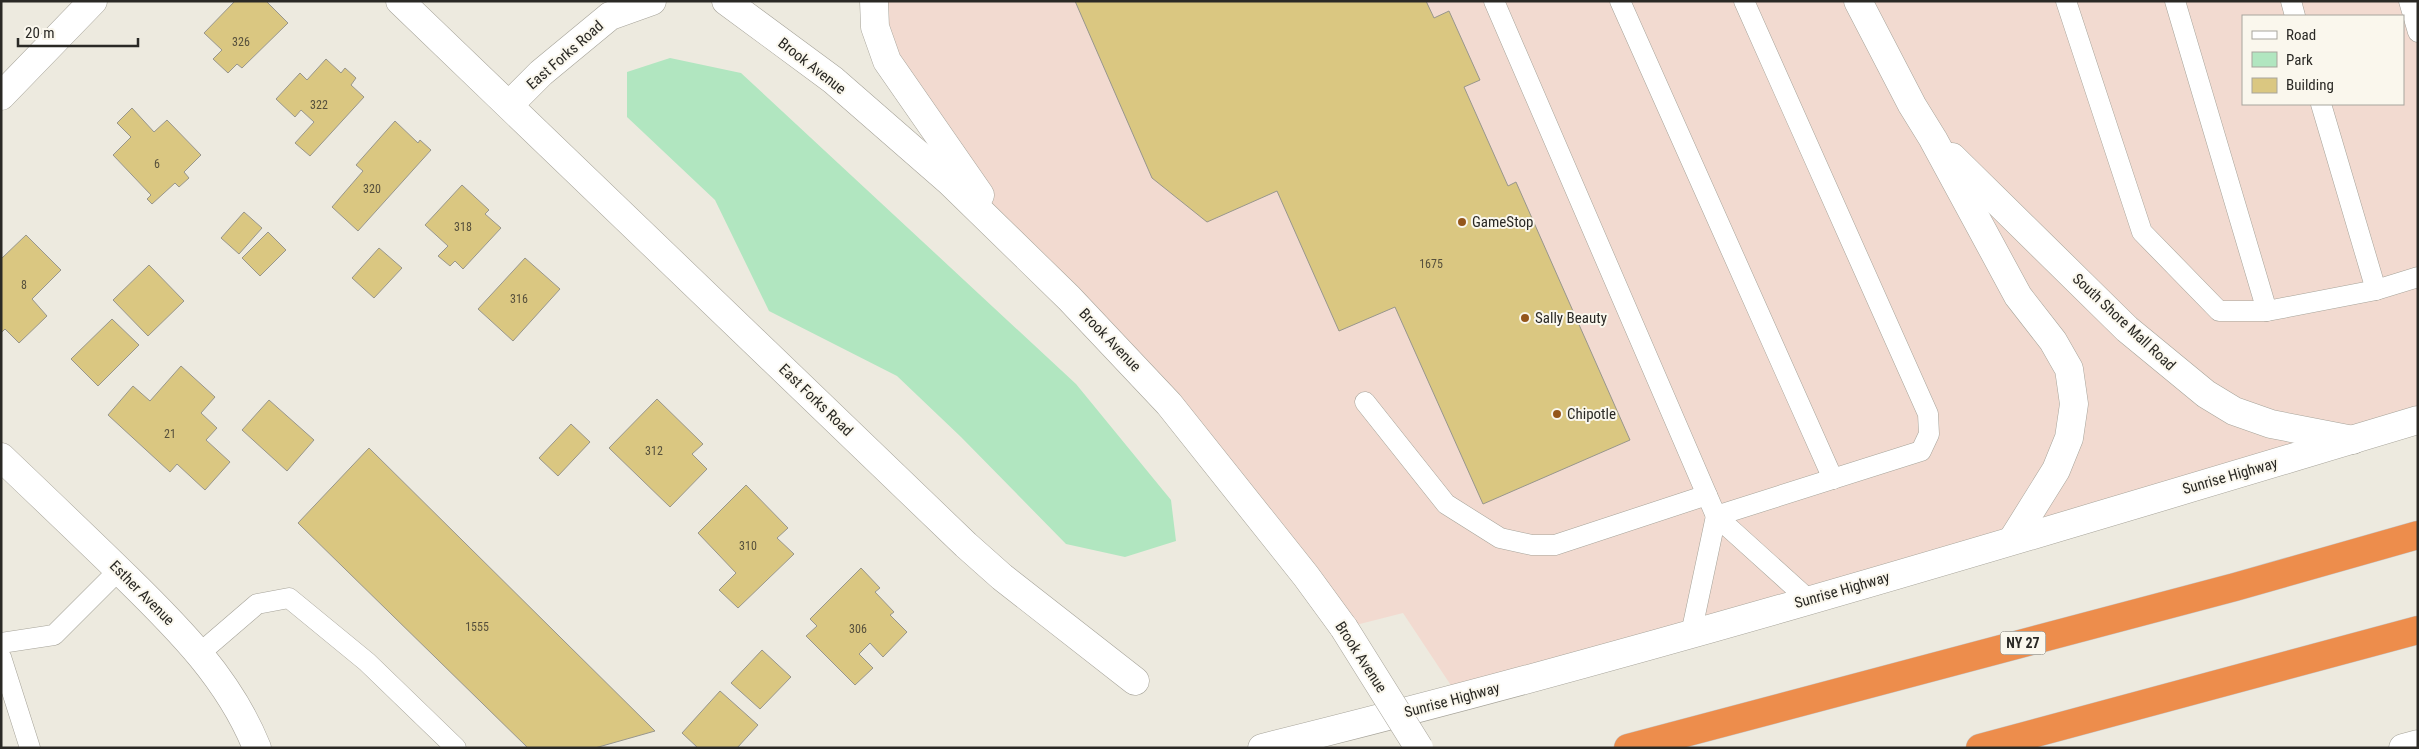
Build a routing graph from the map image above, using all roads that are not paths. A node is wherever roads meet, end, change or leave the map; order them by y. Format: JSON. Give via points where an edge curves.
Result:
{"nodes":[{"id":1,"x":93,"y":1,"type":"edge"},
{"id":2,"x":400,"y":1,"type":"edge"},
{"id":3,"x":652,"y":1,"type":"edge"},
{"id":4,"x":726,"y":1,"type":"edge"},
{"id":5,"x":874,"y":1,"type":"edge"},
{"id":6,"x":1494,"y":1,"type":"edge"},
{"id":7,"x":1620,"y":1,"type":"edge"},
{"id":8,"x":1744,"y":1,"type":"edge"},
{"id":9,"x":1858,"y":1,"type":"edge"},
{"id":10,"x":2066,"y":1,"type":"edge"},
{"id":11,"x":2175,"y":1,"type":"edge"},
{"id":12,"x":2290,"y":1,"type":"edge"},
{"id":13,"x":2409,"y":1,"type":"edge"},
{"id":14,"x":2295,"y":15,"type":"edge"},
{"id":15,"x":2418,"y":32,"type":"edge"},
{"id":16,"x":1,"y":96,"type":"edge"},
{"id":17,"x":510,"y":104,"type":"junction"},
{"id":18,"x":2321,"y":105,"type":"edge"},
{"id":19,"x":1933,"y":139,"type":"junction"},
{"id":20,"x":1013,"y":242,"type":"junction"},
{"id":21,"x":2418,"y":277,"type":"edge"},
{"id":22,"x":2376,"y":290,"type":"junction"},
{"id":23,"x":2267,"y":311,"type":"junction"},
{"id":24,"x":1365,"y":402,"type":"dead end"},
{"id":25,"x":2418,"y":420,"type":"edge"},
{"id":26,"x":2353,"y":440,"type":"junction"},
{"id":27,"x":1,"y":457,"type":"edge"},
{"id":28,"x":1833,"y":479,"type":"junction"},
{"id":29,"x":1707,"y":495,"type":"junction"},
{"id":30,"x":1716,"y":516,"type":"junction"},
{"id":31,"x":2418,"y":535,"type":"edge"},
{"id":32,"x":2014,"y":540,"type":"junction"},
{"id":33,"x":119,"y":570,"type":"junction"},
{"id":34,"x":1809,"y":600,"type":"junction"},
{"id":35,"x":2418,"y":630,"type":"edge"},
{"id":36,"x":1691,"y":634,"type":"junction"},
{"id":37,"x":1,"y":643,"type":"edge"},
{"id":38,"x":200,"y":652,"type":"junction"},
{"id":39,"x":1,"y":657,"type":"edge"},
{"id":40,"x":1135,"y":681,"type":"dead end"},
{"id":41,"x":2418,"y":744,"type":"edge"},
{"id":42,"x":30,"y":748,"type":"edge"},
{"id":43,"x":257,"y":748,"type":"edge"},
{"id":44,"x":456,"y":748,"type":"edge"},
{"id":45,"x":1262,"y":748,"type":"edge"},
{"id":46,"x":1419,"y":748,"type":"edge"},
{"id":47,"x":1628,"y":748,"type":"edge"},
{"id":48,"x":1980,"y":748,"type":"edge"},
{"id":49,"x":2402,"y":748,"type":"edge"}],
"edges":[{"from":1,"to":16,"type":"street"},
{"from":2,"to":17,"type":"street","name":"East Forks Road"},
{"from":3,"to":17,"type":"street","name":"East Forks Road","via":[[610,16],[547,68]]},
{"from":4,"to":20,"type":"street","name":"Brook Avenue","via":[[833,80]]},
{"from":5,"to":20,"type":"street","via":[[875,27],[887,61]]},
{"from":6,"to":29,"type":"lane"},
{"from":7,"to":28,"type":"lane"},
{"from":8,"to":28,"type":"lane","via":[[1928,414],[1930,434],[1921,451]]},
{"from":9,"to":19,"type":"street","name":"South Shore Mall Road"},
{"from":10,"to":23,"type":"lane","via":[[2142,232],[2219,311]]},
{"from":11,"to":23,"type":"lane"},
{"from":12,"to":14,"type":"lane"},
{"from":13,"to":15,"type":"lane"},
{"from":17,"to":40,"type":"street","name":"East Forks Road","via":[[966,545]]},
{"from":18,"to":22,"type":"lane"},
{"from":19,"to":26,"type":"street","name":"South Shore Mall Road","via":[[2127,329],[2206,394],[2234,411],[2254,418]]},
{"from":19,"to":32,"type":"street","name":"South Shore Mall Road","via":[[2018,296],[2062,354],[2072,384],[2072,422],[2063,456]]},
{"from":20,"to":46,"type":"street","name":"Brook Avenue","bridge":true,"via":[[1169,404],[1344,628]]},
{"from":21,"to":22,"type":"lane"},
{"from":22,"to":23,"type":"lane"},
{"from":24,"to":29,"type":"lane","via":[[1446,504],[1500,538],[1555,546]]},
{"from":25,"to":26,"type":"street","name":"Sunrise Highway"},
{"from":26,"to":32,"type":"street","name":"Sunrise Highway"},
{"from":27,"to":33,"type":"street","name":"Esther Avenue"},
{"from":28,"to":30,"type":"lane"},
{"from":29,"to":30,"type":"lane"},
{"from":30,"to":34,"type":"lane"},
{"from":30,"to":36,"type":"lane"},
{"from":31,"to":47,"type":"highway","number":"NY 27","via":[[2235,587]]},
{"from":32,"to":34,"type":"street","name":"Sunrise Highway"},
{"from":33,"to":37,"type":"lane","via":[[54,635]]},
{"from":33,"to":38,"type":"street","name":"Esther Avenue"},
{"from":34,"to":36,"type":"street","name":"Sunrise Highway"},
{"from":35,"to":48,"type":"highway"},
{"from":36,"to":45,"type":"street","name":"Sunrise Highway","via":[[1460,699]]},
{"from":38,"to":43,"type":"street","name":"Esther Avenue","via":[[230,696]]},
{"from":38,"to":44,"type":"lane","via":[[257,604],[289,598],[367,662]]},
{"from":39,"to":42,"type":"lane"},
{"from":41,"to":49,"type":"street"}]}
